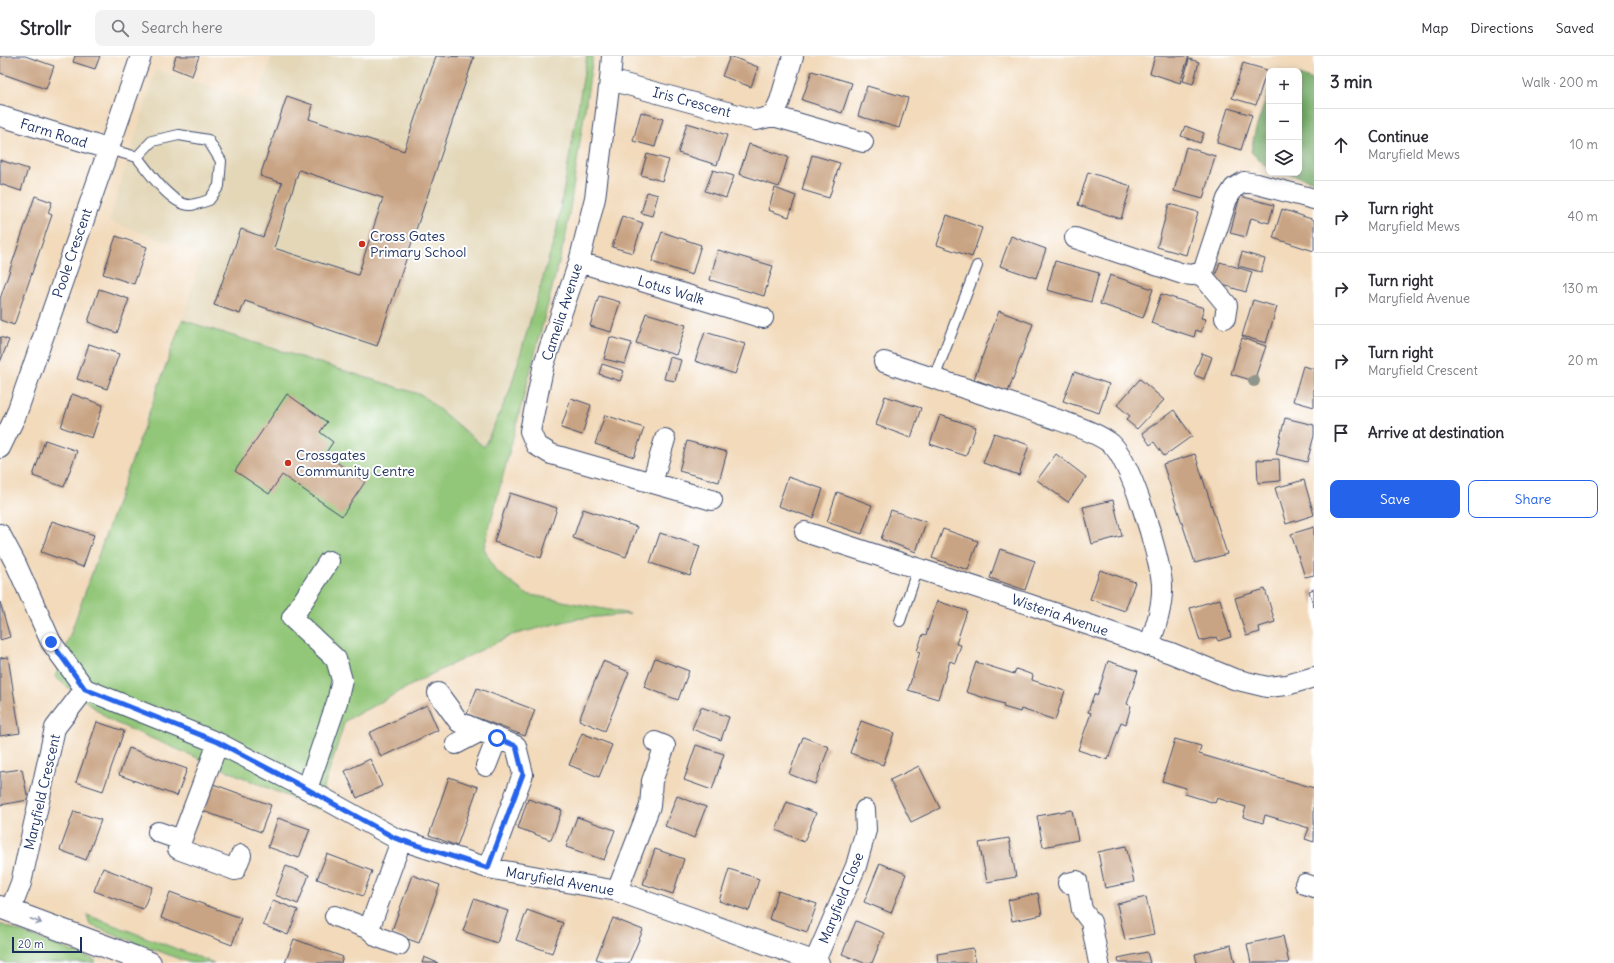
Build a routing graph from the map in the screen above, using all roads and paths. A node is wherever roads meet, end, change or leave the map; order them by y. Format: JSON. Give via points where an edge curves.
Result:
{"nodes":[{"id":1,"x":141,"y":56,"type":"edge"},
{"id":2,"x":612,"y":56,"type":"edge"},
{"id":3,"x":793,"y":56,"type":"edge"},
{"id":4,"x":610,"y":80,"type":"junction"},
{"id":5,"x":0,"y":116,"type":"edge"},
{"id":6,"x":773,"y":116,"type":"junction"},
{"id":7,"x":863,"y":142,"type":"dead end"},
{"id":8,"x":108,"y":149,"type":"junction"},
{"id":9,"x":137,"y":157,"type":"junction"},
{"id":10,"x":1314,"y":199,"type":"edge"},
{"id":11,"x":1075,"y":238,"type":"dead end"},
{"id":12,"x":579,"y":262,"type":"junction"},
{"id":13,"x":977,"y":266,"type":"dead end"},
{"id":14,"x":1203,"y":271,"type":"junction"},
{"id":15,"x":763,"y":318,"type":"dead end"},
{"id":16,"x":1224,"y":318,"type":"dead end"},
{"id":17,"x":884,"y":362,"type":"dead end"},
{"id":18,"x":934,"y":378,"type":"junction"},
{"id":19,"x":665,"y":439,"type":"dead end"},
{"id":20,"x":0,"y":448,"type":"edge"},
{"id":21,"x":652,"y":483,"type":"junction"},
{"id":22,"x":712,"y":500,"type":"dead end"},
{"id":23,"x":805,"y":532,"type":"dead end"},
{"id":24,"x":0,"y":534,"type":"edge"},
{"id":25,"x":329,"y":561,"type":"dead end"},
{"id":26,"x":918,"y":568,"type":"junction"},
{"id":27,"x":900,"y":621,"type":"dead end"},
{"id":28,"x":1149,"y":646,"type":"junction"},
{"id":29,"x":1314,"y":677,"type":"edge"},
{"id":30,"x":85,"y":689,"type":"junction"},
{"id":31,"x":438,"y":693,"type":"dead end"},
{"id":32,"x":489,"y":734,"type":"junction"},
{"id":33,"x":218,"y":742,"type":"junction"},
{"id":34,"x":655,"y":742,"type":"dead end"},
{"id":35,"x":456,"y":744,"type":"dead end"},
{"id":36,"x":486,"y":766,"type":"dead end"},
{"id":37,"x":307,"y":789,"type":"junction"},
{"id":38,"x":865,"y":810,"type":"dead end"},
{"id":39,"x":158,"y":832,"type":"dead end"},
{"id":40,"x":181,"y":840,"type":"junction"},
{"id":41,"x":401,"y":841,"type":"junction"},
{"id":42,"x":241,"y":855,"type":"dead end"},
{"id":43,"x":488,"y":868,"type":"junction"},
{"id":44,"x":1068,"y":883,"type":"dead end"},
{"id":45,"x":617,"y":891,"type":"junction"},
{"id":46,"x":5,"y":909,"type":"edge"},
{"id":47,"x":335,"y":916,"type":"dead end"},
{"id":48,"x":369,"y":929,"type":"junction"},
{"id":49,"x":399,"y":945,"type":"dead end"},
{"id":50,"x":817,"y":962,"type":"edge"},
{"id":51,"x":150,"y":963,"type":"edge"},
{"id":52,"x":1099,"y":963,"type":"edge"}],
"edges":[{"from":1,"to":8,"type":"street","name":"Poole Crescent"},
{"from":2,"to":4,"type":"street","name":"Camelia Avenue"},
{"from":3,"to":6,"type":"street"},
{"from":4,"to":6,"type":"street","name":"Iris Crescent","via":[[756,120]]},
{"from":4,"to":12,"type":"street","name":"Camelia Avenue","via":[[595,198]]},
{"from":5,"to":8,"type":"street","name":"Farm Road"},
{"from":6,"to":7,"type":"street","name":"Iris Crescent"},
{"from":8,"to":9,"type":"lane"},
{"from":8,"to":20,"type":"street","name":"Poole Crescent","via":[[16,415]]},
{"from":9,"to":9,"type":"lane","via":[[152,141],[179,135],[208,140],[221,161],[219,186],[209,200],[190,205],[172,198]]},
{"from":10,"to":14,"type":"street","via":[[1244,182],[1234,188],[1227,199]]},
{"from":11,"to":14,"type":"street","via":[[1184,274],[1193,275]]},
{"from":12,"to":15,"type":"street","name":"Lotus Walk"},
{"from":12,"to":21,"type":"street","name":"Camelia Avenue","via":[[544,364],[530,431],[536,445],[551,454]]},
{"from":13,"to":18,"type":"lane"},
{"from":14,"to":16,"type":"street","via":[[1202,275],[1227,305]]},
{"from":17,"to":18,"type":"street"},
{"from":18,"to":28,"type":"street","via":[[1084,430],[1110,442],[1126,465],[1140,500],[1162,584],[1161,611]]},
{"from":19,"to":21,"type":"street"},
{"from":21,"to":22,"type":"street","name":"Camelia Avenue"},
{"from":23,"to":26,"type":"street","name":"Wisteria Avenue"},
{"from":24,"to":30,"type":"street","via":[[51,642]]},
{"from":25,"to":37,"type":"street","via":[[292,618],[336,659],[342,680]]},
{"from":26,"to":27,"type":"lane"},
{"from":26,"to":28,"type":"street","name":"Wisteria Avenue"},
{"from":28,"to":29,"type":"street","name":"Wisteria Avenue","via":[[1234,679],[1267,687],[1287,685]]},
{"from":30,"to":33,"type":"street","name":"Maryfield Avenue"},
{"from":30,"to":46,"type":"street","name":"Maryfield Crescent","via":[[55,728],[22,883]]},
{"from":31,"to":32,"type":"street","via":[[459,722]]},
{"from":32,"to":35,"type":"street"},
{"from":32,"to":36,"type":"street"},
{"from":32,"to":43,"type":"street","via":[[516,746],[523,774]]},
{"from":33,"to":37,"type":"street","name":"Maryfield Avenue"},
{"from":33,"to":40,"type":"street"},
{"from":34,"to":45,"type":"street","via":[[665,746],[652,781],[650,806]]},
{"from":37,"to":41,"type":"street","name":"Maryfield Avenue"},
{"from":38,"to":50,"type":"street","name":"Maryfield Close","via":[[866,830],[856,866]]},
{"from":39,"to":40,"type":"street"},
{"from":40,"to":42,"type":"street","via":[[178,849],[235,870]]},
{"from":41,"to":43,"type":"street","name":"Maryfield Avenue"},
{"from":41,"to":48,"type":"street"},
{"from":43,"to":45,"type":"street","name":"Maryfield Avenue"},
{"from":44,"to":52,"type":"street","via":[[1076,881],[1082,910],[1091,922]]},
{"from":45,"to":50,"type":"street","name":"Maryfield Avenue"},
{"from":46,"to":51,"type":"street","one_way":true},
{"from":47,"to":48,"type":"street"},
{"from":48,"to":49,"type":"street","via":[[378,937]]}]}
